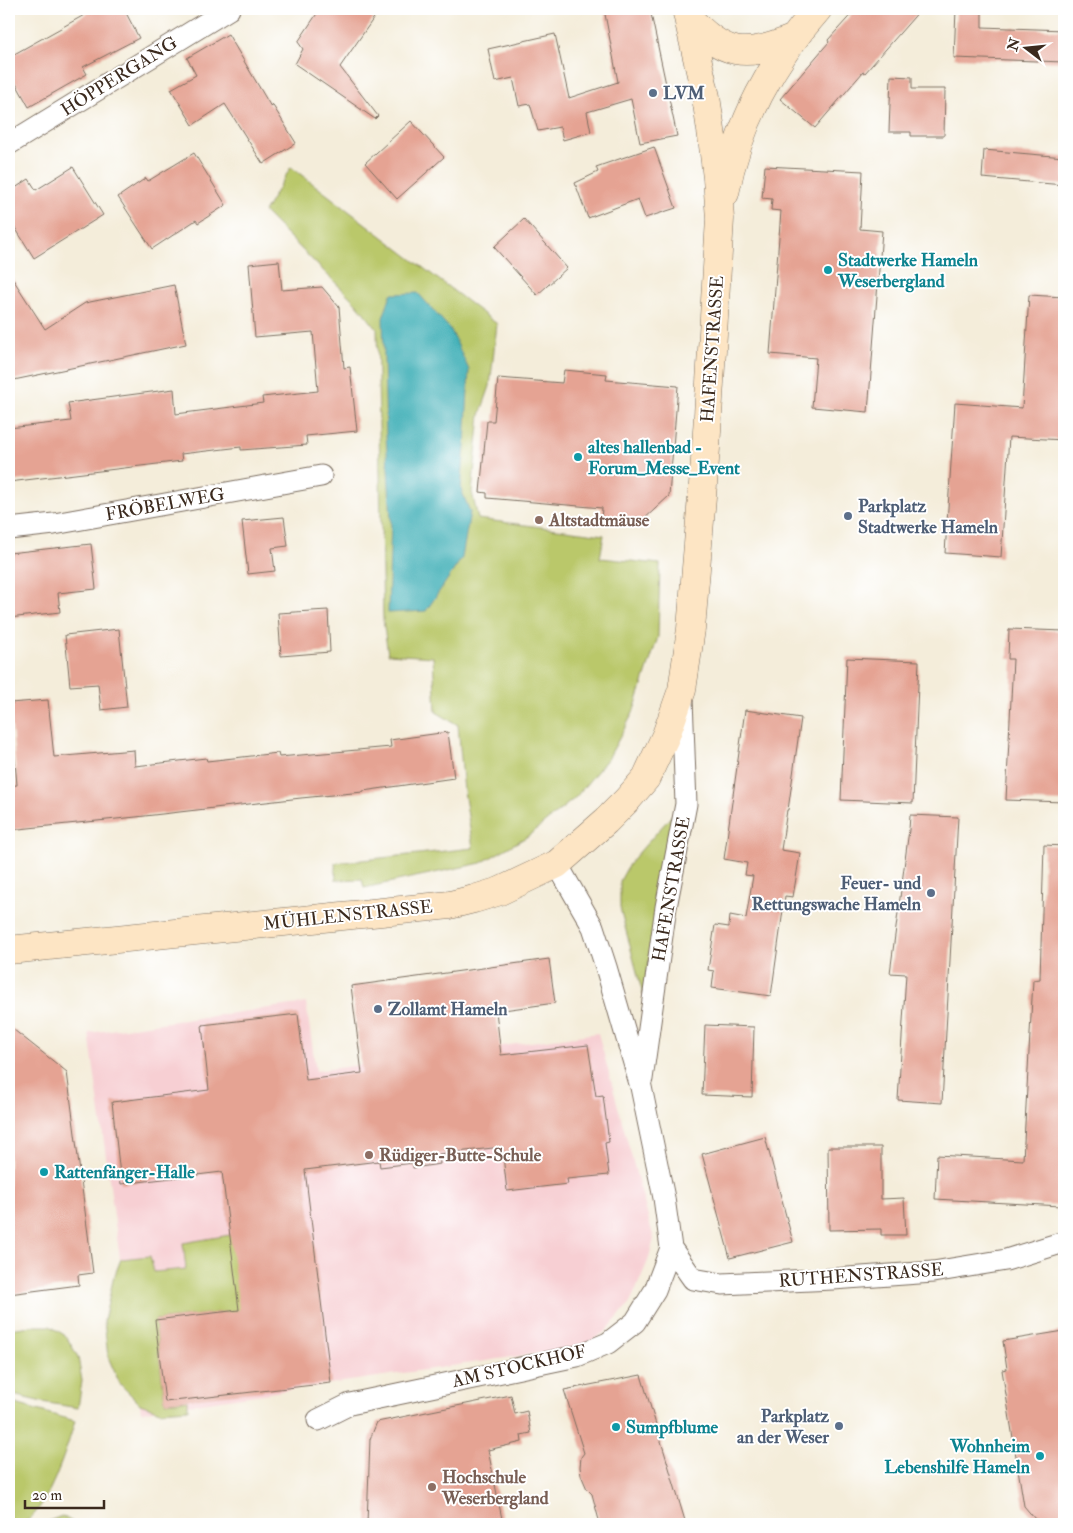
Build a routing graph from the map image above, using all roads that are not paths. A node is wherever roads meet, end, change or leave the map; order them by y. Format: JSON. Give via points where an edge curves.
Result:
{"nodes":[{"id":1,"x":229,"y":9,"type":"edge"},
{"id":2,"x":818,"y":9,"type":"edge"},
{"id":3,"x":687,"y":13,"type":"edge"},
{"id":4,"x":792,"y":39,"type":"junction"},
{"id":5,"x":9,"y":144,"type":"edge"},
{"id":6,"x":720,"y":220,"type":"junction"},
{"id":7,"x":321,"y":476,"type":"dead end"},
{"id":8,"x":9,"y":529,"type":"edge"},
{"id":9,"x":682,"y":690,"type":"junction"},
{"id":10,"x":646,"y":778,"type":"joint"},
{"id":11,"x":558,"y":864,"type":"junction"},
{"id":12,"x":9,"y":950,"type":"edge"},
{"id":13,"x":641,"y":1087,"type":"junction"},
{"id":14,"x":1064,"y":1242,"type":"edge"},
{"id":15,"x":671,"y":1248,"type":"junction"},
{"id":16,"x":318,"y":1420,"type":"dead end"}],
"edges":[{"from":1,"to":5,"type":"street","name":"HÖPPERGANG"},
{"from":2,"to":4,"type":"main road"},
{"from":3,"to":4,"type":"main road","via":[[704,34],[721,46],[758,51]]},
{"from":3,"to":6,"type":"main road","name":"HAFENSTRASSE","via":[[706,97],[718,178]]},
{"from":4,"to":6,"type":"main road","via":[[768,78],[746,125],[728,179]]},
{"from":6,"to":9,"type":"main road","name":"HAFENSTRASSE","via":[[697,567]]},
{"from":7,"to":8,"type":"street","name":"FRÖBELWEG","via":[[54,524]]},
{"from":9,"to":10,"type":"main road","name":"HAFENSTRASSE"},
{"from":9,"to":13,"type":"street","name":"HAFENSTRASSE","via":[[686,804],[666,907]]},
{"from":10,"to":11,"type":"main road","name":"MÜHLENSTRASSE","via":[[606,821]]},
{"from":11,"to":12,"type":"main road","name":"MÜHLENSTRASSE","via":[[500,891],[450,904]]},
{"from":11,"to":13,"type":"street","name":"HAFENSTRASSE","via":[[593,927]]},
{"from":13,"to":15,"type":"street","name":"HAFENSTRASSE"},
{"from":14,"to":15,"type":"street","name":"RUTHENSTRASSE","via":[[1006,1260],[933,1272],[722,1284],[694,1279]]},
{"from":15,"to":16,"type":"street","name":"AM STOCKHOF","via":[[655,1290],[635,1322],[608,1343],[578,1356],[350,1404]]}]}
